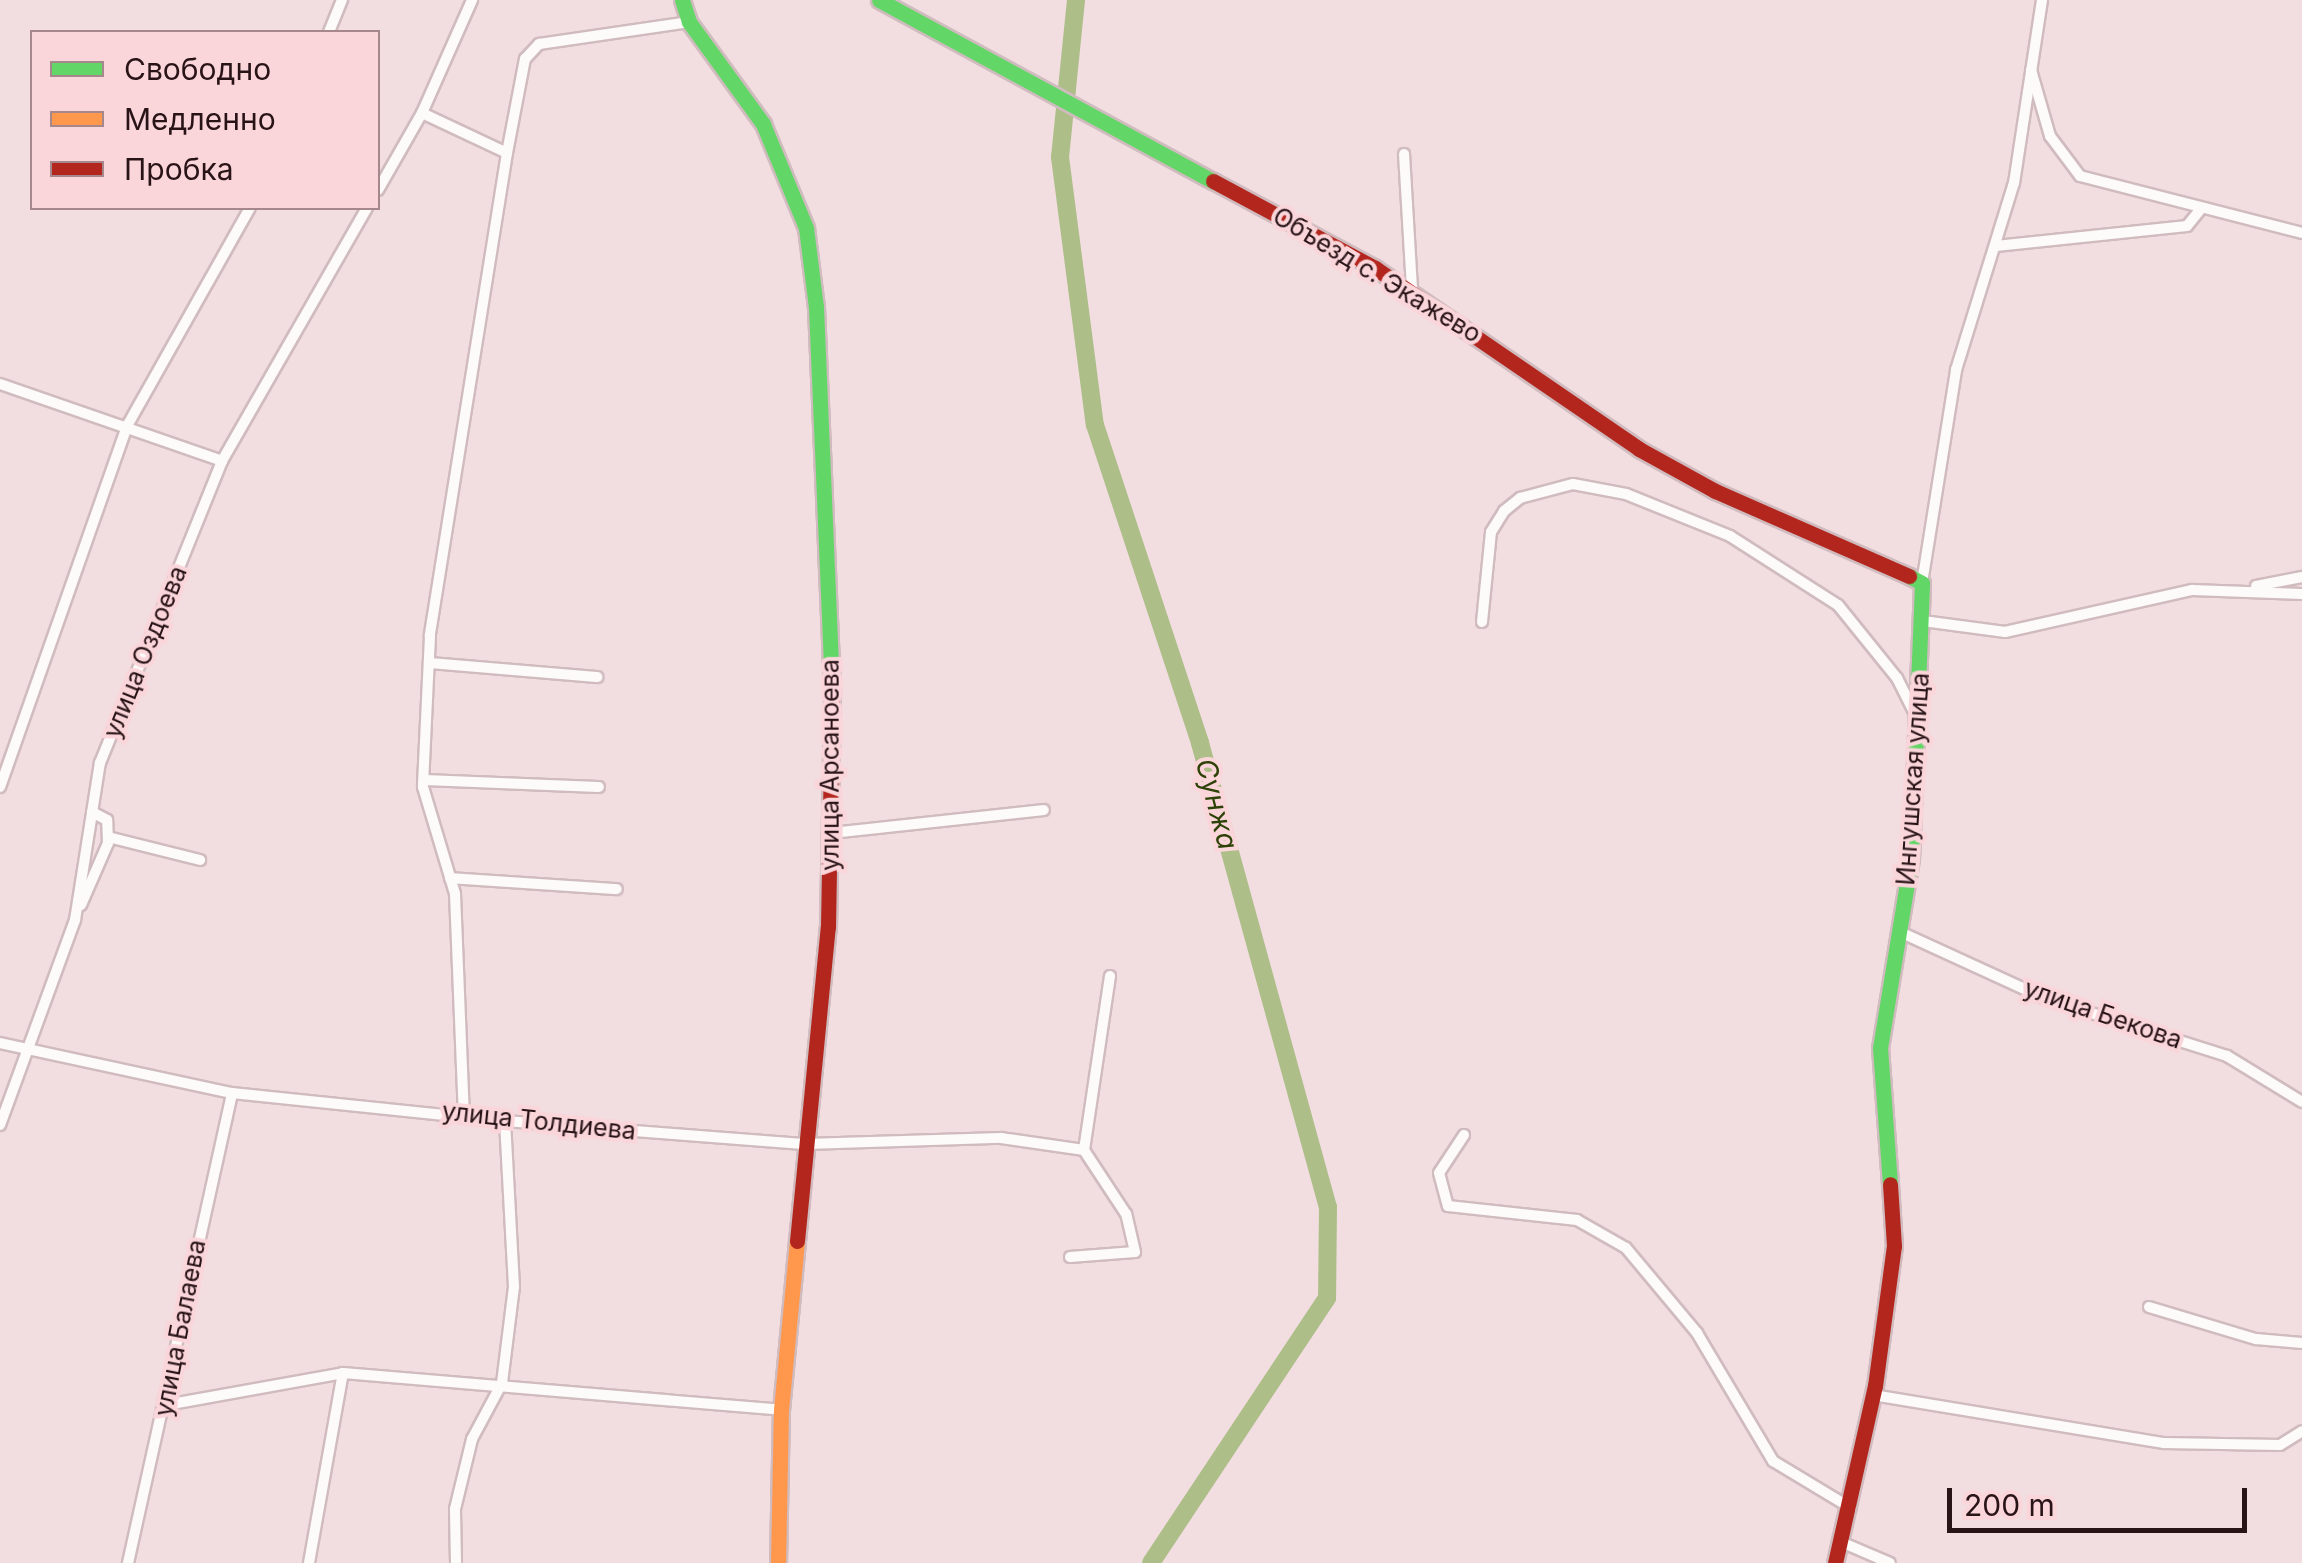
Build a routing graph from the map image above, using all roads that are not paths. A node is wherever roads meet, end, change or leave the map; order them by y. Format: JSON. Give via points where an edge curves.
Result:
{"nodes":[{"id":1,"x":342,"y":0,"type":"edge"},
{"id":2,"x":472,"y":0,"type":"edge"},
{"id":3,"x":879,"y":0,"type":"edge"},
{"id":4,"x":2042,"y":0,"type":"edge"},
{"id":5,"x":685,"y":2,"type":"edge"},
{"id":6,"x":689,"y":22,"type":"junction"},
{"id":7,"x":329,"y":30,"type":"edge"},
{"id":8,"x":2029,"y":61,"type":"junction"},
{"id":9,"x":422,"y":113,"type":"junction"},
{"id":10,"x":507,"y":153,"type":"junction"},
{"id":11,"x":1404,"y":154,"type":"dead end"},
{"id":12,"x":380,"y":186,"type":"edge"},
{"id":13,"x":249,"y":210,"type":"edge"},
{"id":14,"x":366,"y":210,"type":"edge"},
{"id":15,"x":2201,"y":210,"type":"junction"},
{"id":16,"x":2302,"y":232,"type":"edge"},
{"id":17,"x":1996,"y":246,"type":"junction"},
{"id":18,"x":1412,"y":290,"type":"junction"},
{"id":19,"x":0,"y":384,"type":"edge"},
{"id":20,"x":127,"y":426,"type":"junction"},
{"id":21,"x":222,"y":461,"type":"junction"},
{"id":22,"x":2302,"y":577,"type":"edge"},
{"id":23,"x":1922,"y":584,"type":"junction"},
{"id":24,"x":2245,"y":588,"type":"junction"},
{"id":25,"x":2302,"y":594,"type":"edge"},
{"id":26,"x":1923,"y":621,"type":"junction"},
{"id":27,"x":1482,"y":622,"type":"dead end"},
{"id":28,"x":428,"y":662,"type":"junction"},
{"id":29,"x":597,"y":678,"type":"dead end"},
{"id":30,"x":1920,"y":724,"type":"junction"},
{"id":31,"x":424,"y":780,"type":"junction"},
{"id":32,"x":0,"y":787,"type":"edge"},
{"id":33,"x":599,"y":787,"type":"dead end"},
{"id":34,"x":1044,"y":810,"type":"dead end"},
{"id":35,"x":92,"y":812,"type":"junction"},
{"id":36,"x":832,"y":833,"type":"junction"},
{"id":37,"x":108,"y":837,"type":"junction"},
{"id":38,"x":200,"y":860,"type":"dead end"},
{"id":39,"x":450,"y":878,"type":"junction"},
{"id":40,"x":618,"y":889,"type":"dead end"},
{"id":41,"x":75,"y":920,"type":"junction"},
{"id":42,"x":1900,"y":932,"type":"junction"},
{"id":43,"x":1110,"y":976,"type":"dead end"},
{"id":44,"x":0,"y":1043,"type":"edge"},
{"id":45,"x":28,"y":1050,"type":"junction"},
{"id":46,"x":232,"y":1093,"type":"junction"},
{"id":47,"x":2302,"y":1102,"type":"edge"},
{"id":48,"x":464,"y":1114,"type":"junction"},
{"id":49,"x":505,"y":1121,"type":"junction"},
{"id":50,"x":0,"y":1125,"type":"edge"},
{"id":51,"x":1464,"y":1135,"type":"dead end"},
{"id":52,"x":806,"y":1144,"type":"junction"},
{"id":53,"x":1084,"y":1150,"type":"junction"},
{"id":54,"x":1070,"y":1257,"type":"dead end"},
{"id":55,"x":2150,"y":1307,"type":"dead end"},
{"id":56,"x":2302,"y":1343,"type":"edge"},
{"id":57,"x":344,"y":1373,"type":"junction"},
{"id":58,"x":502,"y":1383,"type":"junction"},
{"id":59,"x":1873,"y":1395,"type":"junction"},
{"id":60,"x":166,"y":1405,"type":"junction"},
{"id":61,"x":780,"y":1410,"type":"junction"},
{"id":62,"x":2302,"y":1432,"type":"edge"},
{"id":63,"x":1850,"y":1508,"type":"junction"},
{"id":64,"x":1840,"y":1542,"type":"junction"},
{"id":65,"x":128,"y":1563,"type":"edge"},
{"id":66,"x":309,"y":1563,"type":"edge"},
{"id":67,"x":456,"y":1563,"type":"edge"},
{"id":68,"x":778,"y":1563,"type":"edge"},
{"id":69,"x":1834,"y":1563,"type":"edge"},
{"id":70,"x":1890,"y":1563,"type":"edge"}],
"edges":[{"from":1,"to":7,"type":"street"},
{"from":2,"to":9,"type":"street"},
{"from":3,"to":18,"type":"street","name":"Объезд с. Экажево"},
{"from":4,"to":8,"type":"street","name":"Ингушская улица"},
{"from":5,"to":6,"type":"street","name":"улица Арсаноева"},
{"from":6,"to":10,"type":"street","via":[[539,44],[525,60]]},
{"from":6,"to":36,"type":"street","name":"улица Арсаноева","via":[[763,124],[806,228],[820,385],[835,756]]},
{"from":8,"to":15,"type":"street","via":[[2050,136],[2080,176]]},
{"from":8,"to":17,"type":"street","name":"Ингушская улица","via":[[2014,183]]},
{"from":9,"to":10,"type":"street"},
{"from":9,"to":12,"type":"street"},
{"from":10,"to":28,"type":"street"},
{"from":11,"to":18,"type":"street"},
{"from":13,"to":20,"type":"street"},
{"from":14,"to":21,"type":"street","name":"улица Оздоева"},
{"from":15,"to":16,"type":"street"},
{"from":15,"to":17,"type":"street","via":[[2187,226]]},
{"from":17,"to":23,"type":"street","name":"Ингушская улица","via":[[1956,370]]},
{"from":18,"to":23,"type":"street","name":"Объезд с. Экажево","via":[[1639,449]]},
{"from":19,"to":20,"type":"street"},
{"from":20,"to":21,"type":"street"},
{"from":20,"to":32,"type":"street"},
{"from":21,"to":35,"type":"street","name":"улица Оздоева","via":[[100,763]]},
{"from":22,"to":24,"type":"street"},
{"from":23,"to":26,"type":"street","name":"Ингушская улица"},
{"from":24,"to":25,"type":"street"},
{"from":24,"to":26,"type":"street","via":[[2192,590],[2005,632]]},
{"from":26,"to":30,"type":"street","name":"Ингушская улица"},
{"from":27,"to":30,"type":"street","via":[[1492,532],[1504,511],[1520,498],[1574,484],[1626,494],[1730,536],[1838,604],[1897,678]]},
{"from":28,"to":29,"type":"street"},
{"from":28,"to":31,"type":"street"},
{"from":30,"to":42,"type":"street","name":"Ингушская улица"},
{"from":31,"to":33,"type":"street"},
{"from":31,"to":39,"type":"street"},
{"from":34,"to":36,"type":"street"},
{"from":35,"to":37,"type":"street","via":[[107,820]]},
{"from":35,"to":41,"type":"street","name":"улица Оздоева"},
{"from":36,"to":52,"type":"street","name":"улица Арсаноева"},
{"from":37,"to":38,"type":"street"},
{"from":37,"to":41,"type":"street"},
{"from":39,"to":40,"type":"street"},
{"from":39,"to":48,"type":"street"},
{"from":41,"to":45,"type":"street","name":"улица Оздоева"},
{"from":42,"to":47,"type":"street","name":"улица Бекова","via":[[2044,998],[2226,1056]]},
{"from":42,"to":59,"type":"street","name":"Ингушская улица","via":[[1880,1048],[1894,1246]]},
{"from":43,"to":53,"type":"street"},
{"from":44,"to":45,"type":"street","name":"улица Толдиева"},
{"from":45,"to":46,"type":"street","name":"улица Толдиева"},
{"from":45,"to":50,"type":"street","name":"улица Оздоева"},
{"from":46,"to":48,"type":"street","name":"улица Толдиева"},
{"from":46,"to":60,"type":"street","name":"улица Балаева"},
{"from":48,"to":49,"type":"street","name":"улица Толдиева"},
{"from":49,"to":52,"type":"street","name":"улица Толдиева"},
{"from":49,"to":58,"type":"street","via":[[514,1287]]},
{"from":51,"to":63,"type":"street","via":[[1439,1173],[1448,1206],[1577,1220],[1626,1248],[1698,1333],[1773,1461]]},
{"from":52,"to":53,"type":"street","name":"улица Толдиева","via":[[1001,1138]]},
{"from":52,"to":61,"type":"street","name":"улица Арсаноева"},
{"from":53,"to":54,"type":"street","via":[[1126,1214],[1135,1252]]},
{"from":55,"to":56,"type":"street","via":[[2256,1339]]},
{"from":57,"to":58,"type":"street"},
{"from":57,"to":60,"type":"street"},
{"from":57,"to":66,"type":"street"},
{"from":58,"to":61,"type":"street"},
{"from":58,"to":67,"type":"street","via":[[472,1439],[459,1491]]},
{"from":59,"to":62,"type":"street","via":[[2164,1444],[2280,1445]]},
{"from":59,"to":63,"type":"street","name":"Ингушская улица"},
{"from":60,"to":65,"type":"street","name":"улица Балаева"},
{"from":61,"to":68,"type":"street","name":"улица Арсаноева"},
{"from":63,"to":64,"type":"street","name":"Ингушская улица"},
{"from":64,"to":69,"type":"street","name":"Ингушская улица"},
{"from":64,"to":70,"type":"street"}]}
